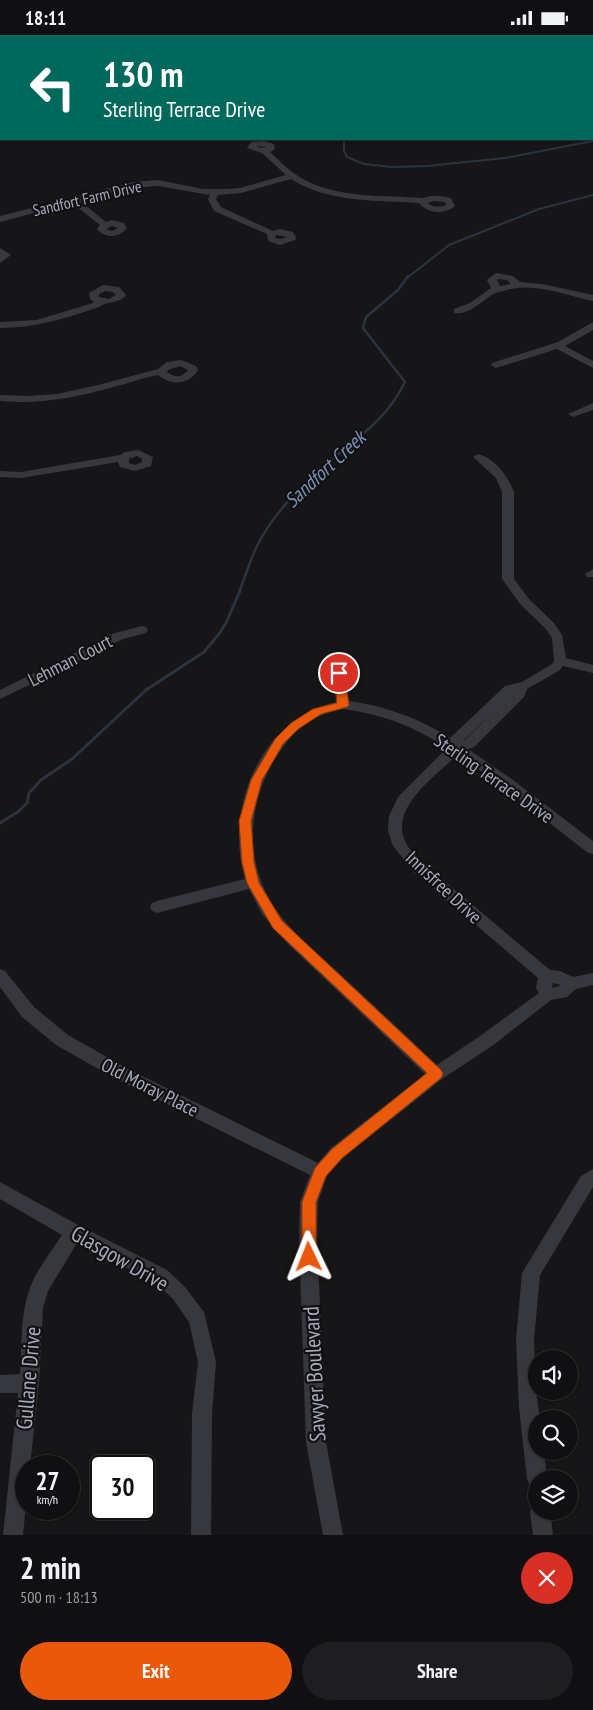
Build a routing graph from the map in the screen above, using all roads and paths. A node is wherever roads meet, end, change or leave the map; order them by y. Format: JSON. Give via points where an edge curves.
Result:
{"nodes":[{"id":1,"x":265,"y":151,"type":"dead end"},
{"id":2,"x":291,"y":176,"type":"junction"},
{"id":3,"x":215,"y":193,"type":"junction"},
{"id":4,"x":73,"y":200,"type":"junction"},
{"id":5,"x":424,"y":201,"type":"dead end"},
{"id":6,"x":0,"y":219,"type":"edge"},
{"id":7,"x":105,"y":225,"type":"dead end"},
{"id":8,"x":273,"y":233,"type":"dead end"},
{"id":9,"x":0,"y":251,"type":"edge"},
{"id":10,"x":0,"y":259,"type":"edge"},
{"id":11,"x":593,"y":298,"type":"edge"},
{"id":12,"x":101,"y":301,"type":"dead end"},
{"id":13,"x":457,"y":311,"type":"dead end"},
{"id":14,"x":0,"y":325,"type":"edge"},
{"id":15,"x":593,"y":325,"type":"edge"},
{"id":16,"x":556,"y":345,"type":"junction"},
{"id":17,"x":496,"y":365,"type":"dead end"},
{"id":18,"x":593,"y":365,"type":"edge"},
{"id":19,"x":162,"y":371,"type":"dead end"},
{"id":20,"x":0,"y":397,"type":"edge"},
{"id":21,"x":593,"y":406,"type":"edge"},
{"id":22,"x":573,"y":415,"type":"dead end"},
{"id":23,"x":478,"y":457,"type":"dead end"},
{"id":24,"x":123,"y":458,"type":"dead end"},
{"id":25,"x":0,"y":474,"type":"edge"},
{"id":26,"x":142,"y":630,"type":"dead end"},
{"id":27,"x":560,"y":661,"type":"junction"},
{"id":28,"x":593,"y":669,"type":"edge"},
{"id":29,"x":339,"y":673,"type":"dead end"},
{"id":30,"x":0,"y":695,"type":"edge"},
{"id":31,"x":343,"y":705,"type":"junction"},
{"id":32,"x":456,"y":748,"type":"junction"},
{"id":33,"x":593,"y":849,"type":"edge"},
{"id":34,"x":253,"y":883,"type":"junction"},
{"id":35,"x":156,"y":907,"type":"dead end"},
{"id":36,"x":0,"y":975,"type":"edge"},
{"id":37,"x":593,"y":979,"type":"edge"},
{"id":38,"x":547,"y":985,"type":"junction"},
{"id":39,"x":436,"y":1074,"type":"junction"},
{"id":40,"x":320,"y":1172,"type":"junction"},
{"id":41,"x":593,"y":1177,"type":"edge"},
{"id":42,"x":0,"y":1190,"type":"edge"},
{"id":43,"x":74,"y":1232,"type":"junction"},
{"id":44,"x":29,"y":1383,"type":"junction"},
{"id":45,"x":0,"y":1384,"type":"edge"},
{"id":46,"x":536,"y":1470,"type":"edge"},
{"id":47,"x":541,"y":1520,"type":"edge"},
{"id":48,"x":13,"y":1535,"type":"edge"},
{"id":49,"x":201,"y":1535,"type":"edge"},
{"id":50,"x":333,"y":1535,"type":"edge"},
{"id":51,"x":543,"y":1535,"type":"edge"}],
"edges":[{"from":1,"to":2,"type":"street"},
{"from":2,"to":3,"type":"street","name":"Sandfort Farm Drive","via":[[241,190]]},
{"from":2,"to":5,"type":"street","via":[[314,187],[336,192]]},
{"from":3,"to":4,"type":"street","name":"Sandfort Farm Drive","via":[[145,183]]},
{"from":3,"to":8,"type":"street","via":[[212,199],[217,209]]},
{"from":4,"to":6,"type":"street","name":"Sandfort Farm Drive"},
{"from":4,"to":7,"type":"street"},
{"from":9,"to":10,"type":"street","via":[[6,255]]},
{"from":11,"to":13,"type":"street","via":[[517,285],[496,289],[473,305]]},
{"from":12,"to":14,"type":"street","via":[[42,322]]},
{"from":15,"to":16,"type":"street","via":[[578,336]]},
{"from":16,"to":17,"type":"street"},
{"from":16,"to":18,"type":"street"},
{"from":19,"to":20,"type":"street","via":[[36,400]]},
{"from":21,"to":22,"type":"street"},
{"from":23,"to":27,"type":"street","via":[[499,472],[508,492],[508,579],[554,632]]},
{"from":24,"to":25,"type":"street","via":[[29,474]]},
{"from":26,"to":30,"type":"street","name":"Lehman Court","via":[[119,635]]},
{"from":27,"to":28,"type":"street"},
{"from":27,"to":32,"type":"street","name":"Innisfree Drive","via":[[556,667],[521,687],[519,694],[469,743]]},
{"from":29,"to":31,"type":"street"},
{"from":31,"to":32,"type":"street","name":"Sterling Terrace Drive","via":[[374,707],[393,714]]},
{"from":31,"to":34,"type":"street","name":"Sterling Terrace Drive","via":[[317,712],[294,726],[279,741],[256,780],[245,821]]},
{"from":32,"to":33,"type":"street","name":"Sterling Terrace Drive"},
{"from":32,"to":38,"type":"street","name":"Innisfree Drive","via":[[406,797],[396,816],[395,831],[400,846],[419,868]]},
{"from":34,"to":35,"type":"street"},
{"from":34,"to":39,"type":"street","name":"Sterling Terrace Drive","via":[[277,924]]},
{"from":36,"to":40,"type":"street","name":"Old Moray Place","via":[[28,1012],[62,1040],[124,1075]]},
{"from":37,"to":38,"type":"street","name":"Sawyer Boulevard","via":[[571,984],[560,994]]},
{"from":38,"to":39,"type":"street","name":"Sawyer Boulevard","via":[[486,1041]]},
{"from":39,"to":40,"type":"street","name":"Sawyer Boulevard","via":[[337,1153]]},
{"from":40,"to":50,"type":"street","name":"Sawyer Boulevard","via":[[309,1202],[308,1238],[316,1442]]},
{"from":41,"to":46,"type":"street","via":[[587,1181],[531,1273],[525,1340]]},
{"from":42,"to":43,"type":"street","name":"Glasgow Drive"},
{"from":43,"to":44,"type":"street","name":"Gullane Drive","via":[[39,1289],[34,1308]]},
{"from":43,"to":49,"type":"street","name":"Glasgow Drive","via":[[161,1277],[179,1293],[197,1318],[206,1362]]},
{"from":44,"to":45,"type":"street"},
{"from":44,"to":48,"type":"street","name":"Gullane Drive"},
{"from":47,"to":51,"type":"street"}]}
